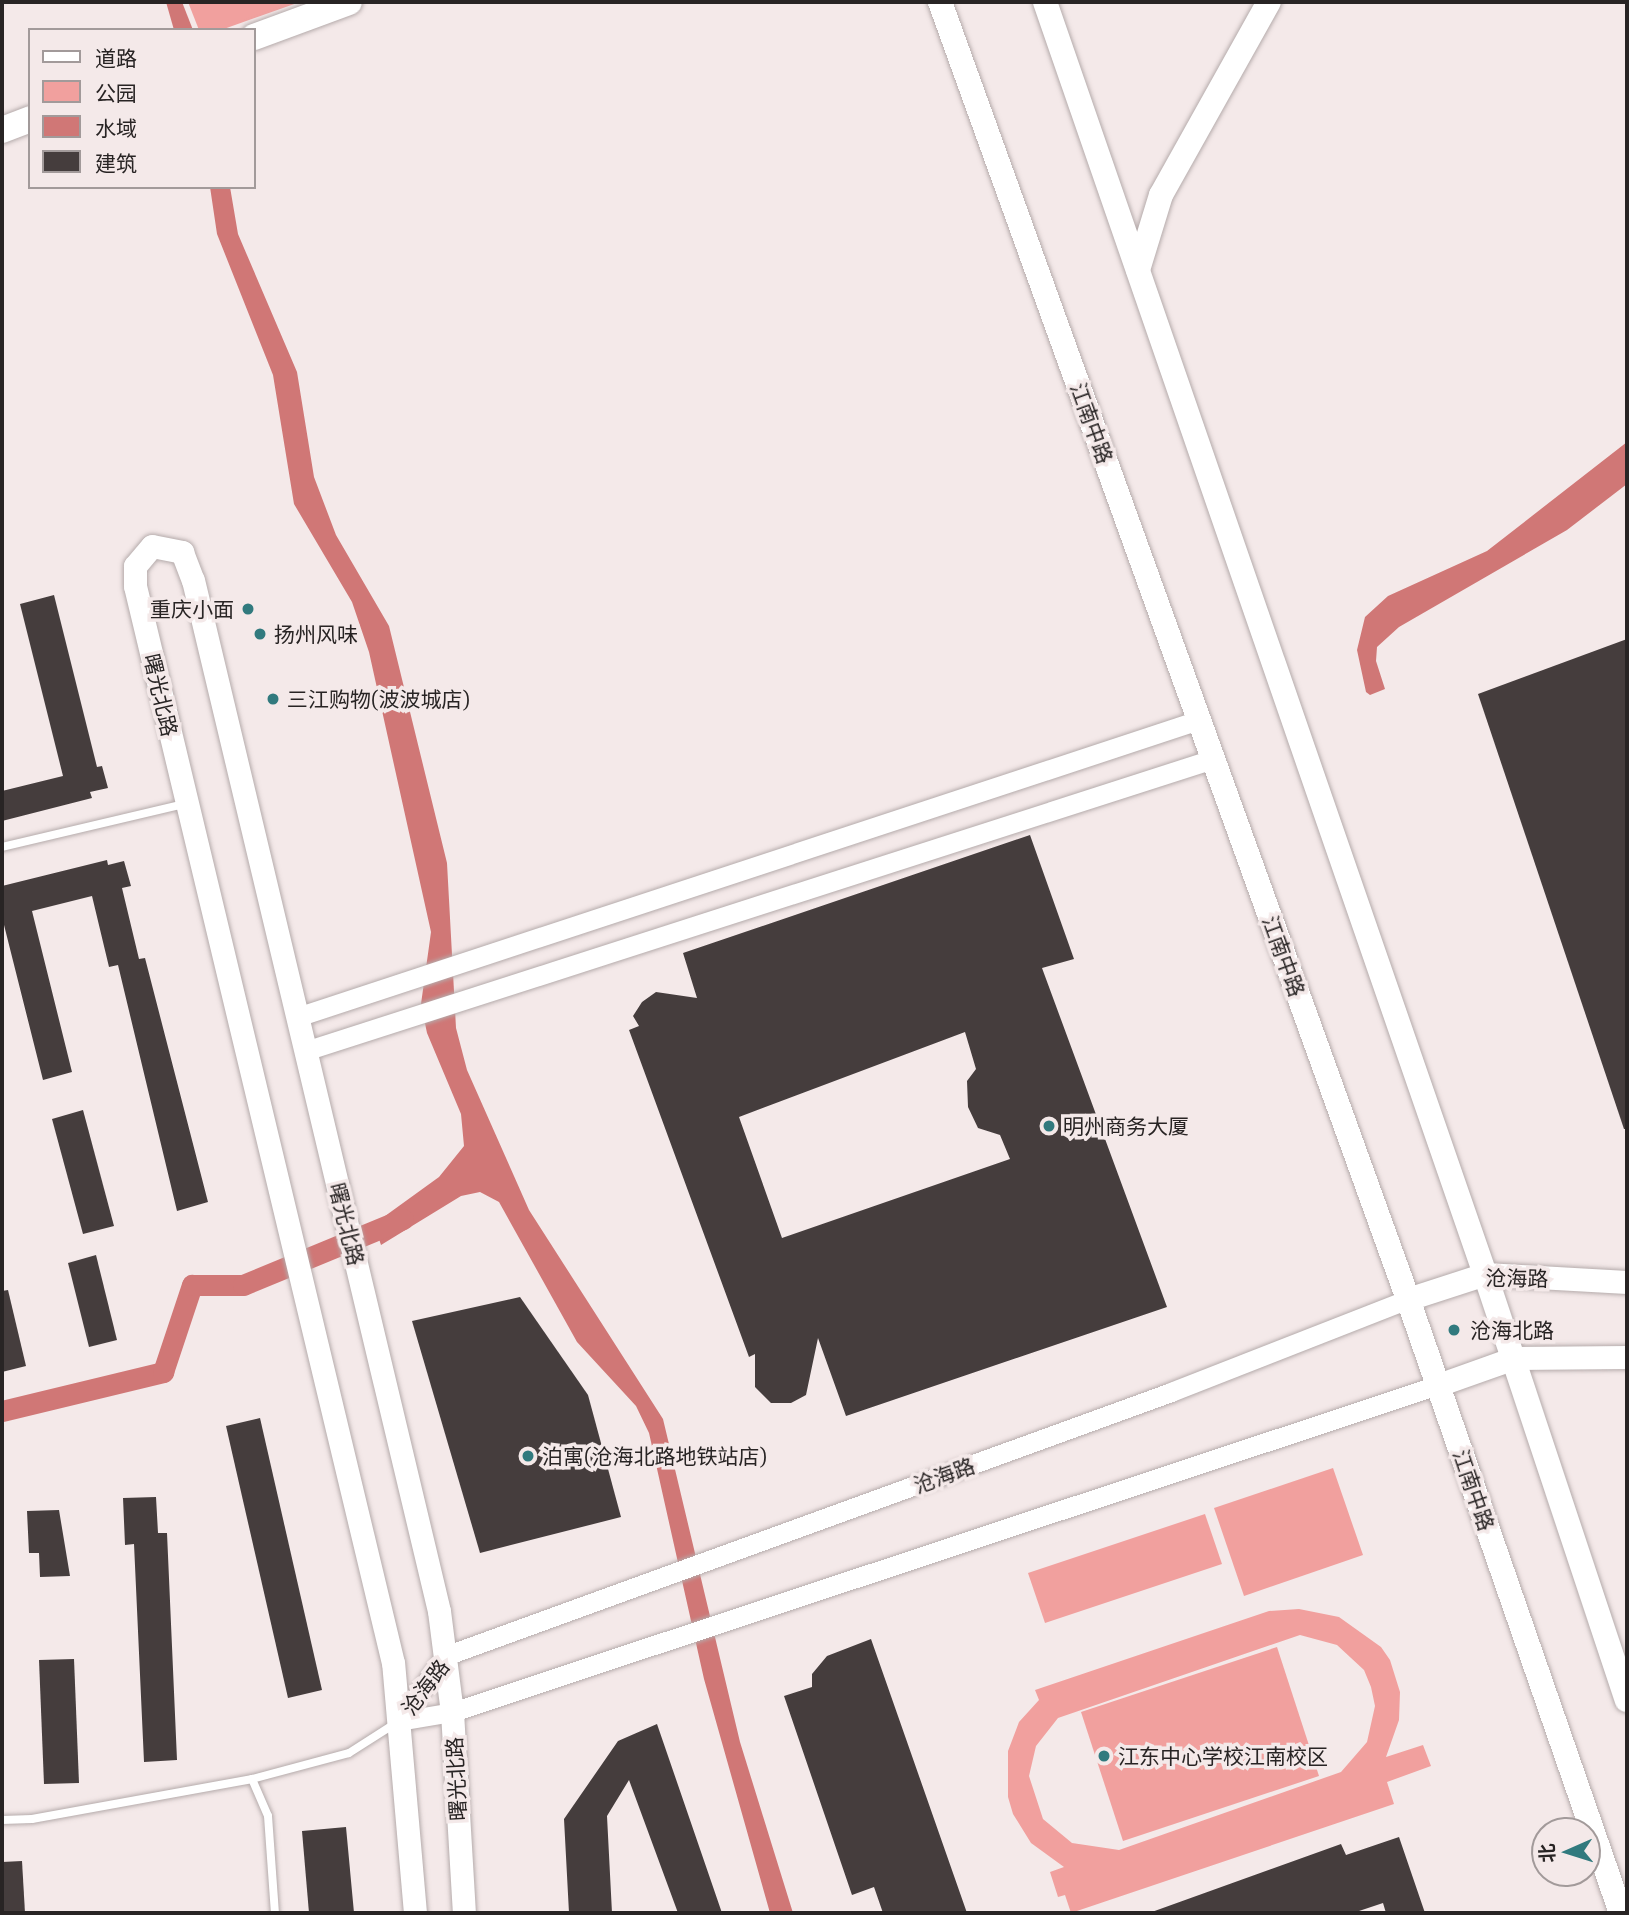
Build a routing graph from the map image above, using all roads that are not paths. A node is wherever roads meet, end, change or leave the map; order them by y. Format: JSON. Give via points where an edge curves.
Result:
{"nodes":[{"id":1,"x":349,"y":2,"type":"edge"},
{"id":2,"x":940,"y":2,"type":"edge"},
{"id":3,"x":1045,"y":2,"type":"edge"},
{"id":4,"x":1269,"y":2,"type":"edge"},
{"id":5,"x":256,"y":36,"type":"edge"},
{"id":6,"x":28,"y":121,"type":"edge"},
{"id":7,"x":2,"y":130,"type":"edge"},
{"id":8,"x":1138,"y":270,"type":"junction"},
{"id":9,"x":1199,"y":720,"type":"junction"},
{"id":10,"x":1213,"y":759,"type":"junction"},
{"id":11,"x":187,"y":803,"type":"junction"},
{"id":12,"x":2,"y":847,"type":"edge"},
{"id":13,"x":297,"y":1017,"type":"junction"},
{"id":14,"x":305,"y":1051,"type":"junction"},
{"id":15,"x":1485,"y":1274,"type":"junction"},
{"id":16,"x":1627,"y":1282,"type":"edge"},
{"id":17,"x":1408,"y":1299,"type":"junction"},
{"id":18,"x":1627,"y":1357,"type":"edge"},
{"id":19,"x":1514,"y":1358,"type":"junction"},
{"id":20,"x":1438,"y":1385,"type":"junction"},
{"id":21,"x":445,"y":1656,"type":"junction"},
{"id":22,"x":1627,"y":1700,"type":"edge"},
{"id":23,"x":452,"y":1712,"type":"junction"},
{"id":24,"x":400,"y":1721,"type":"junction"},
{"id":25,"x":252,"y":1779,"type":"junction"},
{"id":26,"x":2,"y":1820,"type":"edge"},
{"id":27,"x":275,"y":1913,"type":"edge"},
{"id":28,"x":415,"y":1913,"type":"edge"},
{"id":29,"x":464,"y":1913,"type":"edge"},
{"id":30,"x":1621,"y":1913,"type":"edge"}],
"edges":[{"from":1,"to":5,"type":"highway"},
{"from":2,"to":9,"type":"main road","name":"江南中路"},
{"from":3,"to":8,"type":"main road"},
{"from":4,"to":8,"type":"main road","via":[[1161,195]]},
{"from":6,"to":7,"type":"highway"},
{"from":8,"to":15,"type":"main road"},
{"from":9,"to":10,"type":"main road","name":"江南中路"},
{"from":9,"to":13,"type":"street"},
{"from":10,"to":14,"type":"street"},
{"from":10,"to":17,"type":"main road","name":"江南中路"},
{"from":11,"to":12,"type":"lane"},
{"from":11,"to":13,"type":"main road","name":"曙光北路","via":[[135,586],[135,566],[152,546],[170,546],[188,561]]},
{"from":11,"to":24,"type":"main road","name":"曙光北路","via":[[393,1662]]},
{"from":13,"to":14,"type":"main road","name":"曙光北路"},
{"from":14,"to":21,"type":"main road","name":"曙光北路","via":[[439,1611]]},
{"from":15,"to":16,"type":"main road","name":"沧海路"},
{"from":15,"to":17,"type":"main road","name":"沧海路"},
{"from":15,"to":19,"type":"main road"},
{"from":17,"to":20,"type":"main road","name":"江南中路"},
{"from":17,"to":21,"type":"street","name":"沧海路","via":[[1171,1392]]},
{"from":18,"to":19,"type":"main road","name":"沧海路"},
{"from":19,"to":20,"type":"main road","name":"沧海路"},
{"from":19,"to":22,"type":"main road"},
{"from":20,"to":23,"type":"street","name":"沧海路"},
{"from":20,"to":30,"type":"main road","name":"江南中路"},
{"from":21,"to":23,"type":"main road","name":"曙光北路"},
{"from":21,"to":24,"type":"street","name":"沧海路"},
{"from":23,"to":24,"type":"street","name":"沧海路"},
{"from":23,"to":29,"type":"main road","name":"曙光北路"},
{"from":24,"to":25,"type":"lane","via":[[349,1753]]},
{"from":24,"to":28,"type":"main road","name":"曙光北路"},
{"from":25,"to":26,"type":"lane","via":[[33,1819]]},
{"from":25,"to":27,"type":"lane","via":[[268,1816]]}]}
